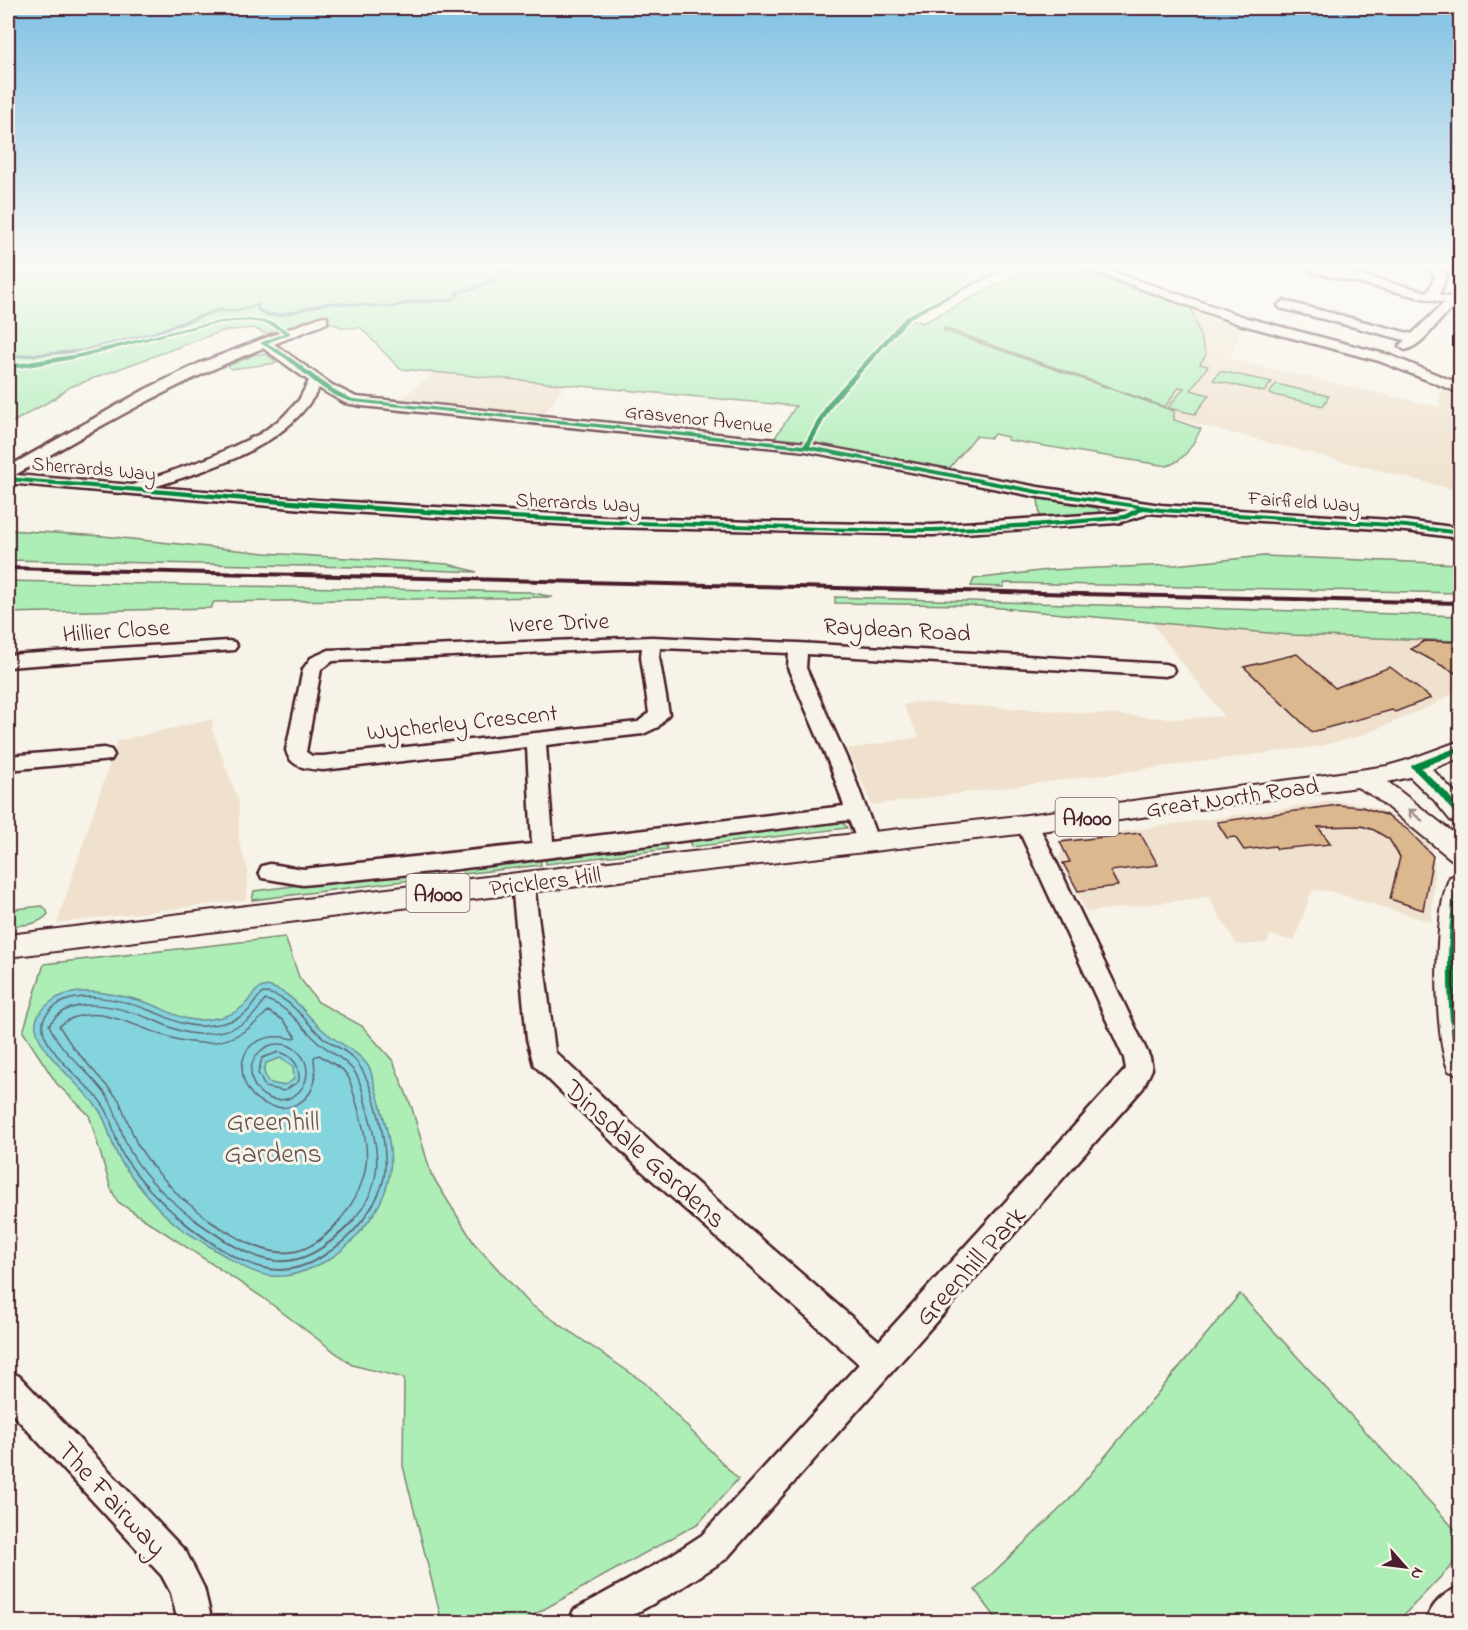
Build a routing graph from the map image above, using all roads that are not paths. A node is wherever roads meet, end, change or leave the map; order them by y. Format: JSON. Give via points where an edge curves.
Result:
{"nodes":[{"id":1,"x":271,"y":340,"type":"edge"},
{"id":2,"x":1316,"y":340,"type":"edge"},
{"id":3,"x":1414,"y":340,"type":"edge"},
{"id":4,"x":263,"y":343,"type":"junction"},
{"id":5,"x":1384,"y":358,"type":"junction"},
{"id":6,"x":317,"y":380,"type":"junction"},
{"id":7,"x":1460,"y":388,"type":"edge"},
{"id":8,"x":8,"y":473,"type":"edge"},
{"id":9,"x":8,"y":479,"type":"edge"},
{"id":10,"x":129,"y":490,"type":"junction"},
{"id":11,"x":1144,"y":507,"type":"junction"},
{"id":12,"x":1461,"y":533,"type":"edge"},
{"id":13,"x":652,"y":642,"type":"junction"},
{"id":14,"x":228,"y":646,"type":"dead end"},
{"id":15,"x":798,"y":648,"type":"junction"},
{"id":16,"x":322,"y":659,"type":"joint"},
{"id":17,"x":8,"y":661,"type":"edge"},
{"id":18,"x":1165,"y":670,"type":"dead end"},
{"id":19,"x":536,"y":740,"type":"junction"},
{"id":20,"x":1461,"y":749,"type":"edge"},
{"id":21,"x":104,"y":755,"type":"dead end"},
{"id":22,"x":8,"y":763,"type":"edge"},
{"id":23,"x":1415,"y":767,"type":"junction"},
{"id":24,"x":1362,"y":779,"type":"junction"},
{"id":25,"x":857,"y":812,"type":"junction"},
{"id":26,"x":1461,"y":815,"type":"edge"},
{"id":27,"x":1027,"y":824,"type":"junction"},
{"id":28,"x":676,"y":834,"type":"junction"},
{"id":29,"x":868,"y":843,"type":"junction"},
{"id":30,"x":543,"y":850,"type":"junction"},
{"id":31,"x":1461,"y":852,"type":"edge"},
{"id":32,"x":450,"y":862,"type":"junction"},
{"id":33,"x":683,"y":863,"type":"junction"},
{"id":34,"x":270,"y":872,"type":"dead end"},
{"id":35,"x":523,"y":884,"type":"junction"},
{"id":36,"x":1461,"y":884,"type":"edge"},
{"id":37,"x":449,"y":892,"type":"junction"},
{"id":38,"x":8,"y":946,"type":"edge"},
{"id":39,"x":1461,"y":1062,"type":"edge"},
{"id":40,"x":881,"y":1363,"type":"junction"},
{"id":41,"x":8,"y":1387,"type":"edge"},
{"id":42,"x":1461,"y":1604,"type":"edge"},
{"id":43,"x":195,"y":1623,"type":"edge"},
{"id":44,"x":586,"y":1623,"type":"edge"},
{"id":45,"x":1443,"y":1623,"type":"edge"}],
"edges":[{"from":1,"to":4,"type":"street"},
{"from":2,"to":5,"type":"street"},
{"from":3,"to":5,"type":"street"},
{"from":4,"to":6,"type":"street","name":"Grasvenor Avenue"},
{"from":4,"to":8,"type":"street","via":[[151,392]]},
{"from":5,"to":7,"type":"street"},
{"from":6,"to":10,"type":"street","via":[[300,409],[262,438],[198,468]]},
{"from":6,"to":11,"type":"street","name":"Grasvenor Avenue","via":[[352,400],[374,404],[806,447],[1038,492]]},
{"from":9,"to":10,"type":"street","name":"Sherrards Way"},
{"from":10,"to":11,"type":"street","name":"Sherrards Way","via":[[606,522],[876,530],[1040,525],[1126,516]]},
{"from":11,"to":12,"type":"street","name":"Fairfield Way"},
{"from":13,"to":15,"type":"street","name":"Ivere Drive"},
{"from":13,"to":16,"type":"street","name":"Ivere Drive","via":[[342,654]]},
{"from":13,"to":19,"type":"street","name":"Wycherley Crescent","via":[[650,657],[659,714],[651,723],[635,730]]},
{"from":14,"to":17,"type":"street","name":"Hillier Close"},
{"from":15,"to":18,"type":"street","name":"Raydean Road"},
{"from":15,"to":25,"type":"street","name":"Raydean Road","via":[[797,668]]},
{"from":16,"to":19,"type":"street","name":"Wycherley Crescent","via":[[312,669],[296,750],[302,761],[323,763]]},
{"from":19,"to":30,"type":"street"},
{"from":20,"to":23,"type":"main road","number":"A1000"},
{"from":21,"to":22,"type":"street"},
{"from":23,"to":24,"type":"main road","name":"Great North Road","number":"A1000"},
{"from":23,"to":26,"type":"main road"},
{"from":24,"to":27,"type":"main road","name":"Great North Road","number":"A1000"},
{"from":31,"to":24,"type":"main road","one_way":true,"via":[[1384,791]]},
{"from":25,"to":28,"type":"street"},
{"from":25,"to":29,"type":"street","name":"Raydean Road"},
{"from":27,"to":29,"type":"main road","name":"Great North Road","number":"A1000"},
{"from":27,"to":40,"type":"street","name":"Greenhill Park","via":[[1137,1058],[1138,1069],[1134,1080]]},
{"from":28,"to":30,"type":"street"},
{"from":28,"to":33,"type":"street"},
{"from":29,"to":33,"type":"main road","name":"Pricklers Hill","number":"A1000"},
{"from":30,"to":32,"type":"street"},
{"from":32,"to":34,"type":"street","via":[[303,877]]},
{"from":32,"to":37,"type":"street"},
{"from":33,"to":35,"type":"main road","name":"Pricklers Hill","number":"A1000"},
{"from":35,"to":37,"type":"main road","name":"Pricklers Hill","number":"A1000"},
{"from":35,"to":40,"type":"street","name":"Dinsdale Gardens","via":[[543,1057],[651,1161]]},
{"from":36,"to":39,"type":"main road","via":[[1453,923],[1451,963]]},
{"from":37,"to":38,"type":"main road","name":"Pricklers Hill","number":"A1000"},
{"from":40,"to":44,"type":"street","name":"Greenhill Park","via":[[714,1547]]},
{"from":41,"to":43,"type":"street","name":"The Fairway","via":[[174,1564],[187,1588]]},
{"from":42,"to":45,"type":"street"}]}
